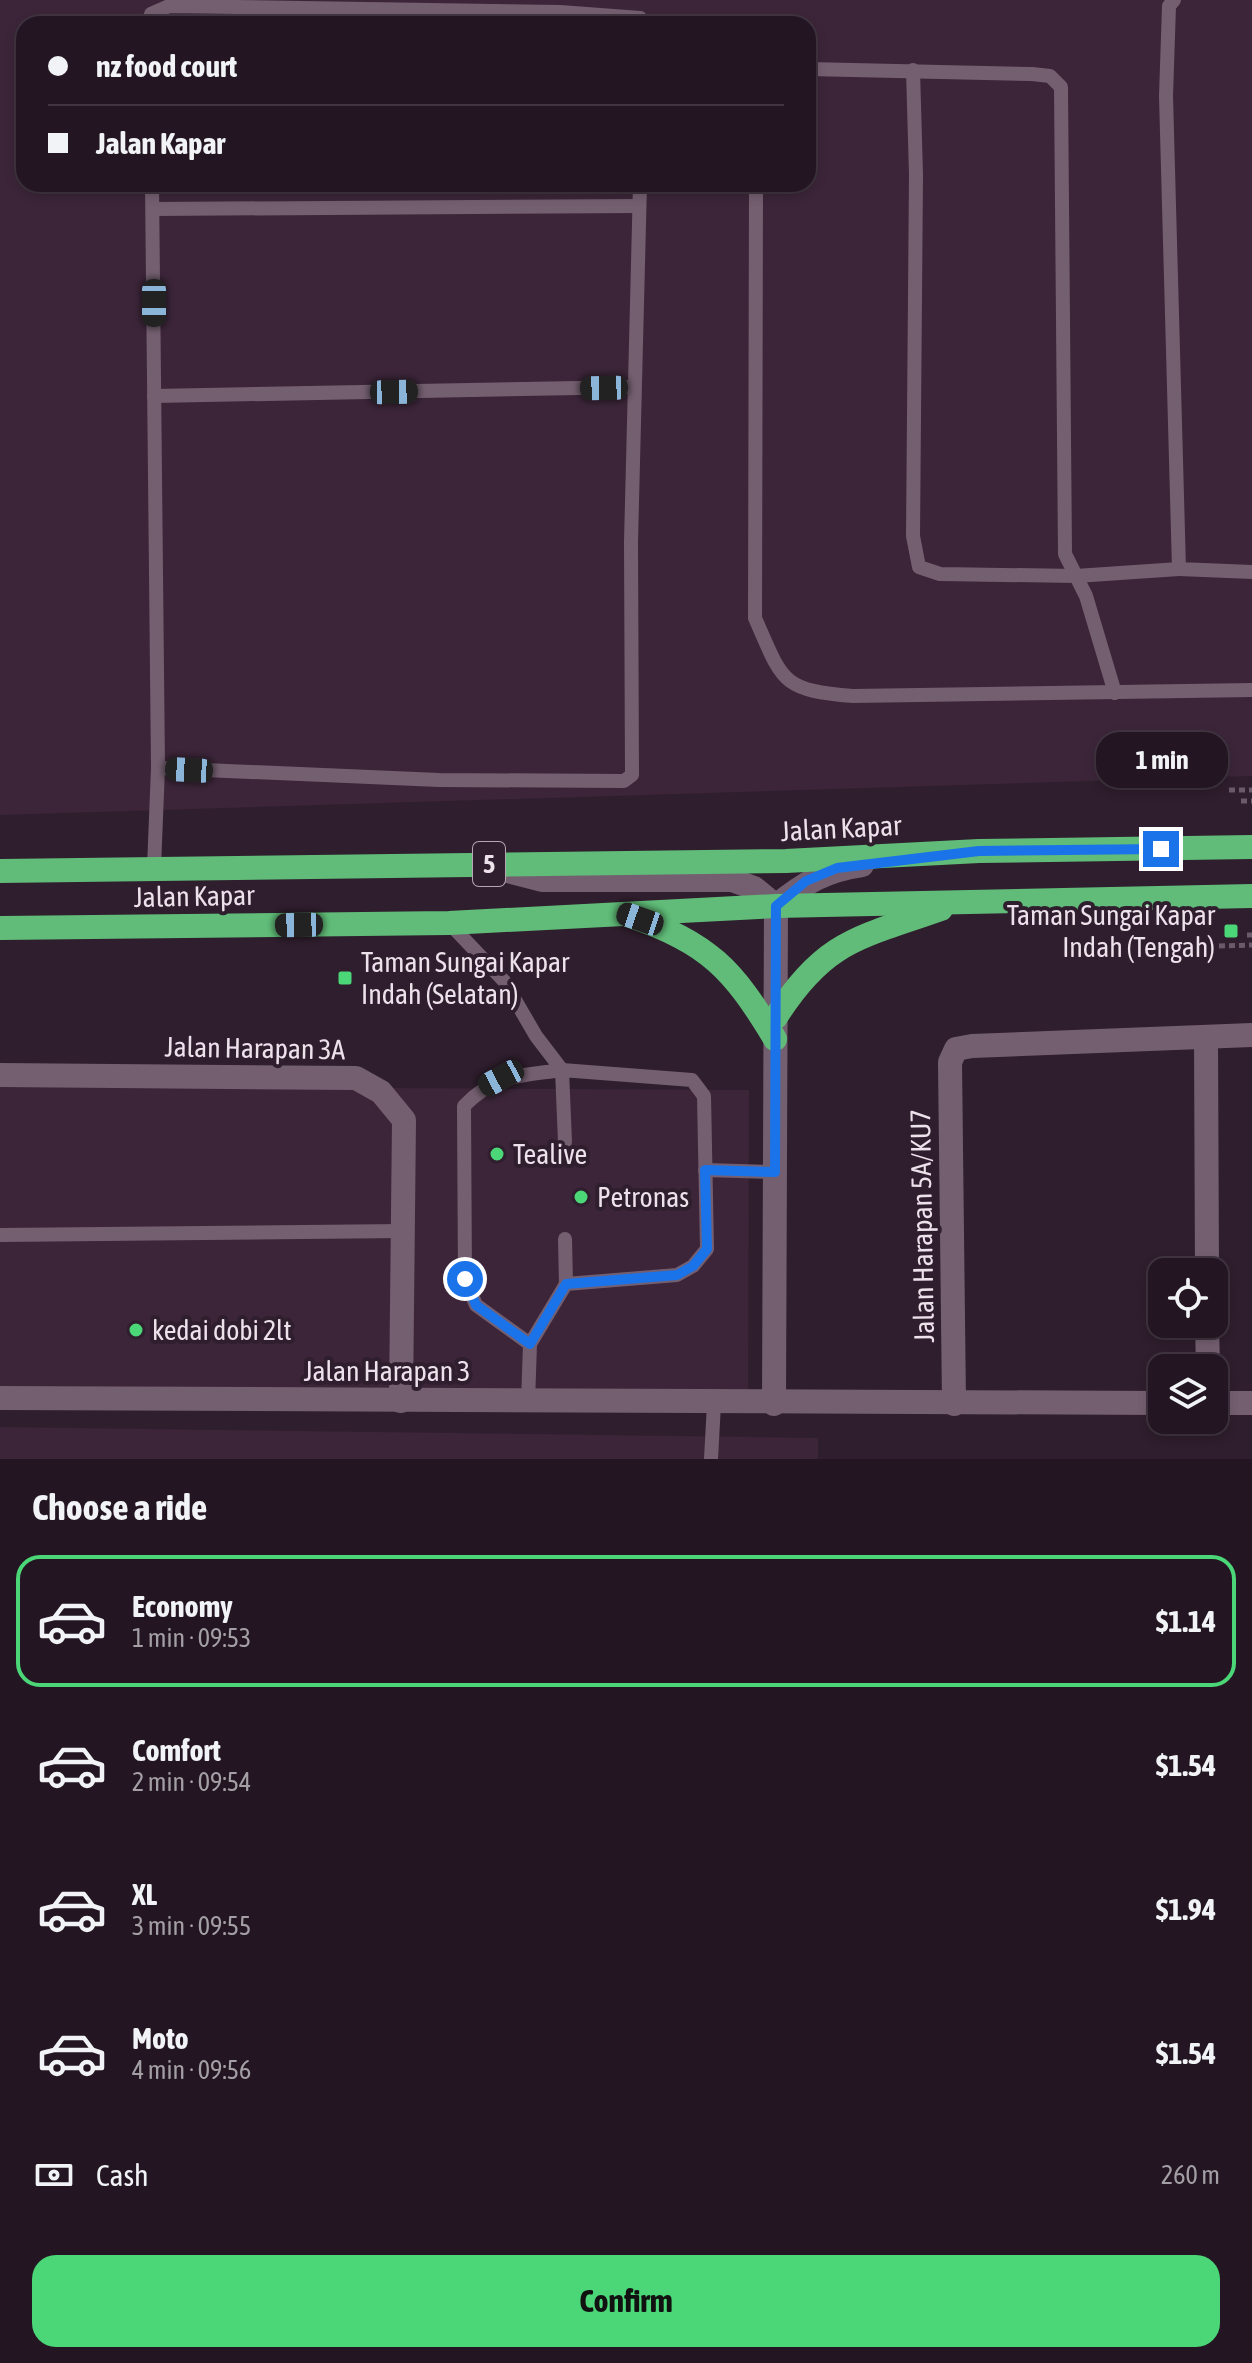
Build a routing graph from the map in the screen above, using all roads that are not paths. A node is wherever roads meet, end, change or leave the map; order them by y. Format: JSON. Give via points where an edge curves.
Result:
{"nodes":[{"id":1,"x":1174,"y":0,"type":"edge"},
{"id":2,"x":151,"y":16,"type":"edge"},
{"id":3,"x":632,"y":16,"type":"edge"},
{"id":4,"x":816,"y":69,"type":"edge"},
{"id":5,"x":913,"y":70,"type":"junction"},
{"id":6,"x":152,"y":192,"type":"edge"},
{"id":7,"x":640,"y":192,"type":"edge"},
{"id":8,"x":756,"y":192,"type":"edge"},
{"id":9,"x":639,"y":206,"type":"junction"},
{"id":10,"x":153,"y":209,"type":"junction"},
{"id":11,"x":634,"y":387,"type":"junction"},
{"id":12,"x":154,"y":396,"type":"junction"},
{"id":13,"x":1179,"y":569,"type":"junction"},
{"id":14,"x":1252,"y":572,"type":"edge"},
{"id":15,"x":1076,"y":576,"type":"junction"},
{"id":16,"x":1252,"y":690,"type":"edge"},
{"id":17,"x":1115,"y":693,"type":"junction"},
{"id":18,"x":158,"y":768,"type":"junction"},
{"id":19,"x":1252,"y":847,"type":"edge"},
{"id":20,"x":979,"y":851,"type":"junction"},
{"id":21,"x":482,"y":865,"type":"junction"},
{"id":22,"x":154,"y":867,"type":"junction"},
{"id":23,"x":0,"y":871,"type":"edge"},
{"id":24,"x":1252,"y":896,"type":"edge"},
{"id":25,"x":962,"y":901,"type":"junction"},
{"id":26,"x":776,"y":906,"type":"junction"},
{"id":27,"x":616,"y":911,"type":"junction"},
{"id":28,"x":449,"y":923,"type":"junction"},
{"id":29,"x":0,"y":928,"type":"edge"},
{"id":30,"x":776,"y":1028,"type":"junction"},
{"id":31,"x":1252,"y":1035,"type":"edge"},
{"id":32,"x":1206,"y":1037,"type":"junction"},
{"id":33,"x":562,"y":1070,"type":"junction"},
{"id":34,"x":0,"y":1075,"type":"edge"},
{"id":35,"x":565,"y":1142,"type":"dead end"},
{"id":36,"x":705,"y":1170,"type":"junction"},
{"id":37,"x":775,"y":1172,"type":"junction"},
{"id":38,"x":403,"y":1231,"type":"junction"},
{"id":39,"x":0,"y":1235,"type":"edge"},
{"id":40,"x":565,"y":1239,"type":"dead end"},
{"id":41,"x":1207,"y":1258,"type":"edge"},
{"id":42,"x":566,"y":1284,"type":"junction"},
{"id":43,"x":530,"y":1344,"type":"junction"},
{"id":44,"x":0,"y":1398,"type":"edge"},
{"id":45,"x":401,"y":1401,"type":"junction"},
{"id":46,"x":528,"y":1402,"type":"junction"},
{"id":47,"x":1148,"y":1403,"type":"edge"},
{"id":48,"x":1228,"y":1403,"type":"edge"},
{"id":49,"x":1252,"y":1403,"type":"edge"},
{"id":50,"x":714,"y":1404,"type":"junction"},
{"id":51,"x":774,"y":1404,"type":"junction"},
{"id":52,"x":954,"y":1404,"type":"junction"},
{"id":53,"x":711,"y":1459,"type":"edge"}],
"edges":[{"from":1,"to":13,"type":"lane","via":[[1169,6],[1166,96]]},
{"from":2,"to":3,"type":"lane","via":[[169,6]]},
{"from":4,"to":5,"type":"lane"},
{"from":5,"to":15,"type":"lane","via":[[1050,76],[1061,87],[1065,554]]},
{"from":5,"to":15,"type":"lane","via":[[913,536],[919,567],[940,574]]},
{"from":6,"to":10,"type":"lane"},
{"from":7,"to":9,"type":"lane"},
{"from":8,"to":17,"type":"lane","via":[[755,618],[778,672],[807,692],[853,696]]},
{"from":9,"to":10,"type":"lane"},
{"from":9,"to":11,"type":"lane"},
{"from":10,"to":12,"type":"lane"},
{"from":11,"to":12,"type":"lane"},
{"from":11,"to":18,"type":"lane","via":[[632,775],[624,781],[439,780]]},
{"from":12,"to":18,"type":"lane"},
{"from":13,"to":14,"type":"lane"},
{"from":13,"to":15,"type":"lane"},
{"from":15,"to":17,"type":"lane"},
{"from":16,"to":17,"type":"lane"},
{"from":18,"to":22,"type":"lane"},
{"from":19,"to":20,"type":"highway","name":"Jalan Kapar","number":"5"},
{"from":20,"to":21,"type":"highway","name":"Jalan Kapar","number":"5","via":[[786,861]]},
{"from":20,"to":26,"type":"street","via":[[837,868],[806,881]]},
{"from":21,"to":22,"type":"highway","name":"Jalan Kapar","number":"5"},
{"from":21,"to":26,"type":"street","via":[[542,880],[732,880],[754,888]]},
{"from":22,"to":23,"type":"highway","name":"Jalan Kapar","number":"5"},
{"from":24,"to":25,"type":"highway","name":"Jalan Kapar","number":"5"},
{"from":25,"to":26,"type":"highway","name":"Jalan Kapar","number":"5"},
{"from":25,"to":30,"type":"highway","via":[[835,949],[798,981]]},
{"from":26,"to":27,"type":"highway","name":"Jalan Kapar","number":"5"},
{"from":26,"to":30,"type":"street"},
{"from":27,"to":28,"type":"highway","name":"Jalan Kapar","number":"5"},
{"from":27,"to":30,"type":"highway","via":[[697,945],[728,970]]},
{"from":28,"to":29,"type":"highway","name":"Jalan Kapar","number":"5"},
{"from":28,"to":33,"type":"lane","via":[[504,981]]},
{"from":30,"to":37,"type":"street"},
{"from":31,"to":32,"type":"street"},
{"from":32,"to":41,"type":"street"},
{"from":32,"to":52,"type":"street","name":"Jalan Harapan 5A/KU7","via":[[956,1049],[950,1062]]},
{"from":33,"to":35,"type":"lane"},
{"from":33,"to":36,"type":"lane","via":[[692,1080],[704,1096]]},
{"from":33,"to":43,"type":"lane","via":[[501,1078],[464,1106],[465,1279],[476,1305]]},
{"from":34,"to":38,"type":"street","name":"Jalan Harapan 3A","via":[[356,1078],[381,1092],[404,1120]]},
{"from":36,"to":37,"type":"lane"},
{"from":36,"to":42,"type":"lane","via":[[707,1249],[693,1266],[677,1275]]},
{"from":37,"to":51,"type":"street"},
{"from":38,"to":39,"type":"lane"},
{"from":38,"to":45,"type":"street","name":"Jalan Harapan 3A"},
{"from":40,"to":42,"type":"lane"},
{"from":42,"to":43,"type":"lane"},
{"from":43,"to":46,"type":"lane"},
{"from":44,"to":45,"type":"street","name":"Jalan Harapan 3"},
{"from":45,"to":46,"type":"street","name":"Jalan Harapan 3"},
{"from":46,"to":50,"type":"street","name":"Jalan Harapan 3"},
{"from":47,"to":52,"type":"street","name":"Jalan Harapan 3"},
{"from":48,"to":49,"type":"street"},
{"from":50,"to":51,"type":"street","name":"Jalan Harapan 3"},
{"from":50,"to":53,"type":"lane"},
{"from":51,"to":52,"type":"street","name":"Jalan Harapan 3"}]}
